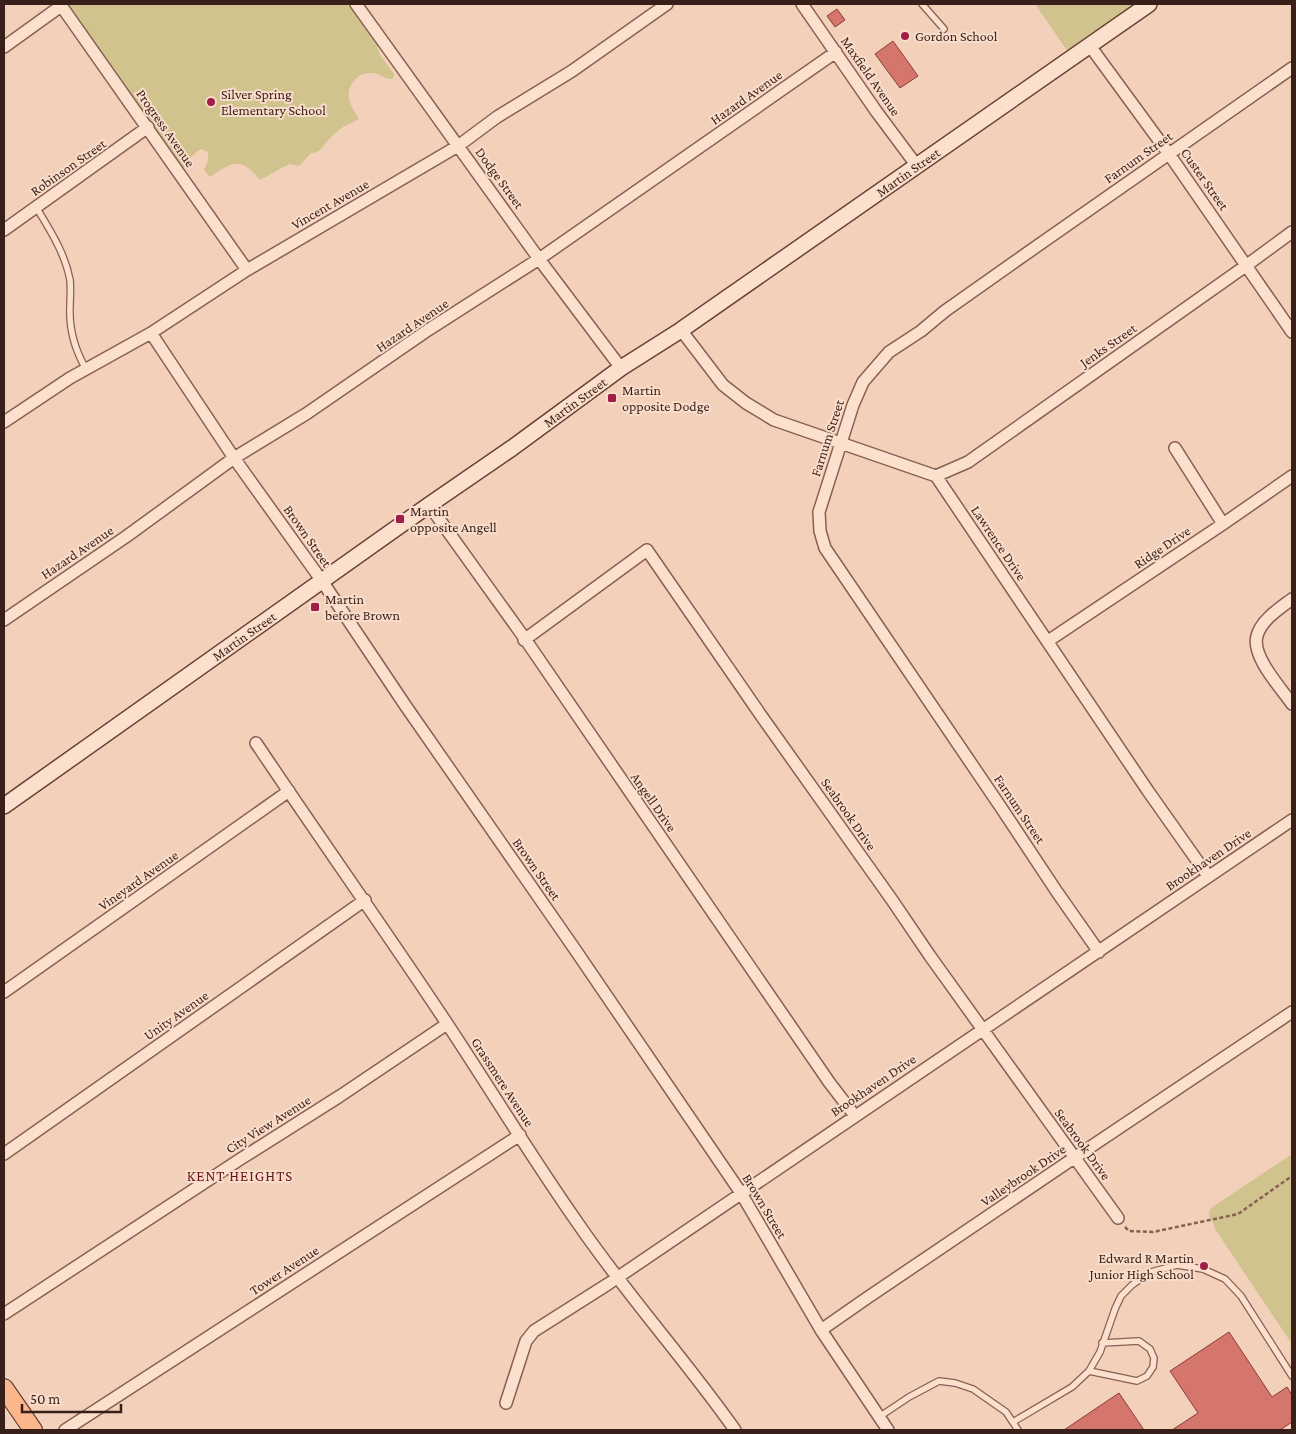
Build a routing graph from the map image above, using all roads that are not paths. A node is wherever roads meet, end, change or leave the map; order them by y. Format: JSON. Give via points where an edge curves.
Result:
{"nodes":[{"id":1,"x":356,"y":4,"type":"edge"},
{"id":2,"x":667,"y":4,"type":"edge"},
{"id":3,"x":802,"y":4,"type":"edge"},
{"id":4,"x":922,"y":4,"type":"edge"},
{"id":5,"x":1149,"y":4,"type":"edge"},
{"id":6,"x":61,"y":5,"type":"edge"},
{"id":7,"x":944,"y":29,"type":"dead end"},
{"id":8,"x":1090,"y":46,"type":"junction"},
{"id":9,"x":4,"y":47,"type":"edge"},
{"id":10,"x":836,"y":52,"type":"junction"},
{"id":11,"x":1292,"y":68,"type":"edge"},
{"id":12,"x":148,"y":127,"type":"junction"},
{"id":13,"x":458,"y":146,"type":"junction"},
{"id":14,"x":1170,"y":154,"type":"junction"},
{"id":15,"x":917,"y":166,"type":"junction"},
{"id":16,"x":36,"y":207,"type":"junction"},
{"id":17,"x":4,"y":230,"type":"edge"},
{"id":18,"x":1292,"y":232,"type":"edge"},
{"id":19,"x":539,"y":259,"type":"junction"},
{"id":20,"x":1248,"y":265,"type":"junction"},
{"id":21,"x":247,"y":270,"type":"junction"},
{"id":22,"x":681,"y":330,"type":"junction"},
{"id":23,"x":1292,"y":332,"type":"edge"},
{"id":24,"x":151,"y":333,"type":"junction"},
{"id":25,"x":621,"y":368,"type":"junction"},
{"id":26,"x":86,"y":369,"type":"junction"},
{"id":27,"x":4,"y":422,"type":"edge"},
{"id":28,"x":841,"y":443,"type":"junction"},
{"id":29,"x":1175,"y":448,"type":"dead end"},
{"id":30,"x":234,"y":458,"type":"junction"},
{"id":31,"x":936,"y":476,"type":"junction"},
{"id":32,"x":1292,"y":476,"type":"edge"},
{"id":33,"x":429,"y":505,"type":"junction"},
{"id":34,"x":1223,"y":524,"type":"junction"},
{"id":35,"x":322,"y":581,"type":"junction"},
{"id":36,"x":1292,"y":599,"type":"edge"},
{"id":37,"x":4,"y":620,"type":"edge"},
{"id":38,"x":524,"y":640,"type":"junction"},
{"id":39,"x":1048,"y":641,"type":"junction"},
{"id":40,"x":1292,"y":704,"type":"edge"},
{"id":41,"x":256,"y":743,"type":"dead end"},
{"id":42,"x":289,"y":791,"type":"junction"},
{"id":43,"x":4,"y":806,"type":"edge"},
{"id":44,"x":1292,"y":820,"type":"edge"},
{"id":45,"x":1208,"y":876,"type":"junction"},
{"id":46,"x":364,"y":900,"type":"junction"},
{"id":47,"x":1099,"y":952,"type":"junction"},
{"id":48,"x":4,"y":992,"type":"edge"},
{"id":49,"x":1292,"y":1012,"type":"edge"},
{"id":50,"x":448,"y":1024,"type":"junction"},
{"id":51,"x":982,"y":1029,"type":"junction"},
{"id":52,"x":855,"y":1116,"type":"junction"},
{"id":53,"x":520,"y":1135,"type":"junction"},
{"id":54,"x":4,"y":1154,"type":"edge"},
{"id":55,"x":1074,"y":1158,"type":"junction"},
{"id":56,"x":741,"y":1193,"type":"junction"},
{"id":57,"x":1118,"y":1218,"type":"road end"},
{"id":58,"x":617,"y":1277,"type":"junction"},
{"id":59,"x":4,"y":1314,"type":"edge"},
{"id":60,"x":821,"y":1330,"type":"junction"},
{"id":61,"x":1102,"y":1344,"type":"junction"},
{"id":62,"x":1089,"y":1371,"type":"junction"},
{"id":63,"x":1292,"y":1376,"type":"edge"},
{"id":64,"x":4,"y":1388,"type":"edge"},
{"id":65,"x":506,"y":1403,"type":"dead end"},
{"id":66,"x":879,"y":1418,"type":"junction"},
{"id":67,"x":1013,"y":1422,"type":"junction"},
{"id":68,"x":33,"y":1430,"type":"edge"},
{"id":69,"x":65,"y":1430,"type":"edge"},
{"id":70,"x":735,"y":1430,"type":"edge"},
{"id":71,"x":888,"y":1430,"type":"edge"},
{"id":72,"x":1018,"y":1430,"type":"edge"}],
"edges":[{"from":1,"to":13,"type":"street","name":"Dodge Street"},
{"from":2,"to":13,"type":"street","name":"Vincent Avenue"},
{"from":3,"to":10,"type":"street","name":"Maxfield Avenue"},
{"from":4,"to":7,"type":"lane"},
{"from":5,"to":8,"type":"street","name":"Martin Street"},
{"from":6,"to":9,"type":"street"},
{"from":6,"to":12,"type":"street","name":"Progress Avenue"},
{"from":8,"to":14,"type":"street","name":"Custer Street"},
{"from":8,"to":15,"type":"street","name":"Martin Street"},
{"from":10,"to":15,"type":"street","name":"Maxfield Avenue"},
{"from":10,"to":19,"type":"street","name":"Hazard Avenue"},
{"from":11,"to":14,"type":"street","name":"Farnum Street"},
{"from":12,"to":16,"type":"street","name":"Robinson Street"},
{"from":12,"to":21,"type":"street","name":"Progress Avenue"},
{"from":13,"to":19,"type":"street","name":"Dodge Street"},
{"from":13,"to":21,"type":"street","name":"Vincent Avenue"},
{"from":14,"to":20,"type":"street","name":"Custer Street"},
{"from":14,"to":28,"type":"street","name":"Farnum Street","via":[[889,352],[862,382]]},
{"from":15,"to":22,"type":"street","name":"Martin Street"},
{"from":16,"to":17,"type":"street","name":"Robinson Street"},
{"from":16,"to":26,"type":"lane","via":[[66,266],[70,281],[71,328]]},
{"from":18,"to":20,"type":"street","name":"Jenks Street"},
{"from":19,"to":25,"type":"street","name":"Dodge Street"},
{"from":19,"to":30,"type":"street","name":"Hazard Avenue","via":[[314,409]]},
{"from":20,"to":23,"type":"street","name":"Custer Street"},
{"from":20,"to":31,"type":"street","name":"Jenks Street","via":[[968,462]]},
{"from":21,"to":24,"type":"street","name":"Vincent Avenue"},
{"from":22,"to":25,"type":"street","name":"Martin Street"},
{"from":22,"to":28,"type":"street","via":[[723,385],[746,403],[774,420]]},
{"from":24,"to":26,"type":"street","name":"Vincent Avenue"},
{"from":24,"to":30,"type":"street","name":"Brown Street"},
{"from":25,"to":33,"type":"street","name":"Martin Street"},
{"from":26,"to":27,"type":"street","name":"Vincent Avenue"},
{"from":28,"to":31,"type":"street"},
{"from":28,"to":47,"type":"street","name":"Farnum Street","via":[[819,512],[824,548]]},
{"from":29,"to":34,"type":"street"},
{"from":30,"to":35,"type":"street","name":"Brown Street"},
{"from":30,"to":37,"type":"street","name":"Hazard Avenue"},
{"from":31,"to":39,"type":"street","name":"Lawrence Drive"},
{"from":32,"to":34,"type":"street","name":"Ridge Drive"},
{"from":33,"to":35,"type":"street","name":"Martin Street"},
{"from":33,"to":38,"type":"street","name":"Angell Drive"},
{"from":34,"to":39,"type":"street","name":"Ridge Drive"},
{"from":35,"to":43,"type":"street","name":"Martin Street"},
{"from":35,"to":56,"type":"street","name":"Brown Street"},
{"from":36,"to":40,"type":"street","via":[[1265,622],[1256,643],[1260,658]]},
{"from":38,"to":51,"type":"street","name":"Seabrook Drive","via":[[647,550]]},
{"from":38,"to":52,"type":"street","name":"Angell Drive"},
{"from":39,"to":45,"type":"street","name":"Lawrence Drive"},
{"from":41,"to":42,"type":"street","name":"Grassmere Avenue"},
{"from":42,"to":46,"type":"street","name":"Grassmere Avenue"},
{"from":42,"to":48,"type":"street","name":"Vineyard Avenue"},
{"from":44,"to":45,"type":"street","name":"Brookhaven Drive"},
{"from":45,"to":47,"type":"street","name":"Brookhaven Drive"},
{"from":46,"to":50,"type":"street","name":"Grassmere Avenue"},
{"from":46,"to":54,"type":"street","name":"Unity Avenue"},
{"from":47,"to":51,"type":"street","name":"Brookhaven Drive"},
{"from":49,"to":55,"type":"street","name":"Valleybrook Drive"},
{"from":50,"to":53,"type":"street","name":"Grassmere Avenue"},
{"from":50,"to":59,"type":"street","name":"City View Avenue"},
{"from":51,"to":52,"type":"street","name":"Brookhaven Drive"},
{"from":51,"to":55,"type":"street","name":"Seabrook Drive"},
{"from":52,"to":56,"type":"street","name":"Brookhaven Drive"},
{"from":53,"to":58,"type":"street","name":"Grassmere Avenue","via":[[577,1223]]},
{"from":53,"to":69,"type":"street","name":"Tower Avenue"},
{"from":55,"to":57,"type":"street","name":"Seabrook Drive"},
{"from":55,"to":60,"type":"street","name":"Valleybrook Drive"},
{"from":56,"to":58,"type":"street","name":"Brookhaven Drive"},
{"from":56,"to":60,"type":"street","name":"Brown Street"},
{"from":58,"to":65,"type":"street","name":"Brookhaven Drive","via":[[534,1331],[526,1341]]},
{"from":58,"to":70,"type":"street","name":"Grassmere Avenue"},
{"from":60,"to":66,"type":"street","name":"Brown Street"},
{"from":61,"to":62,"type":"lane"},
{"from":61,"to":62,"type":"lane","via":[[1139,1341],[1150,1349],[1153,1367],[1147,1376],[1137,1381]]},
{"from":61,"to":63,"type":"lane","via":[[1121,1296],[1132,1285],[1151,1272],[1176,1266],[1203,1269],[1224,1279],[1241,1296]]},
{"from":62,"to":67,"type":"lane","via":[[1072,1387]]},
{"from":64,"to":68,"type":"main road"},
{"from":66,"to":67,"type":"lane","via":[[939,1381],[973,1389],[1006,1412]]},
{"from":66,"to":71,"type":"street","name":"Brown Street"},
{"from":67,"to":72,"type":"lane"}]}
